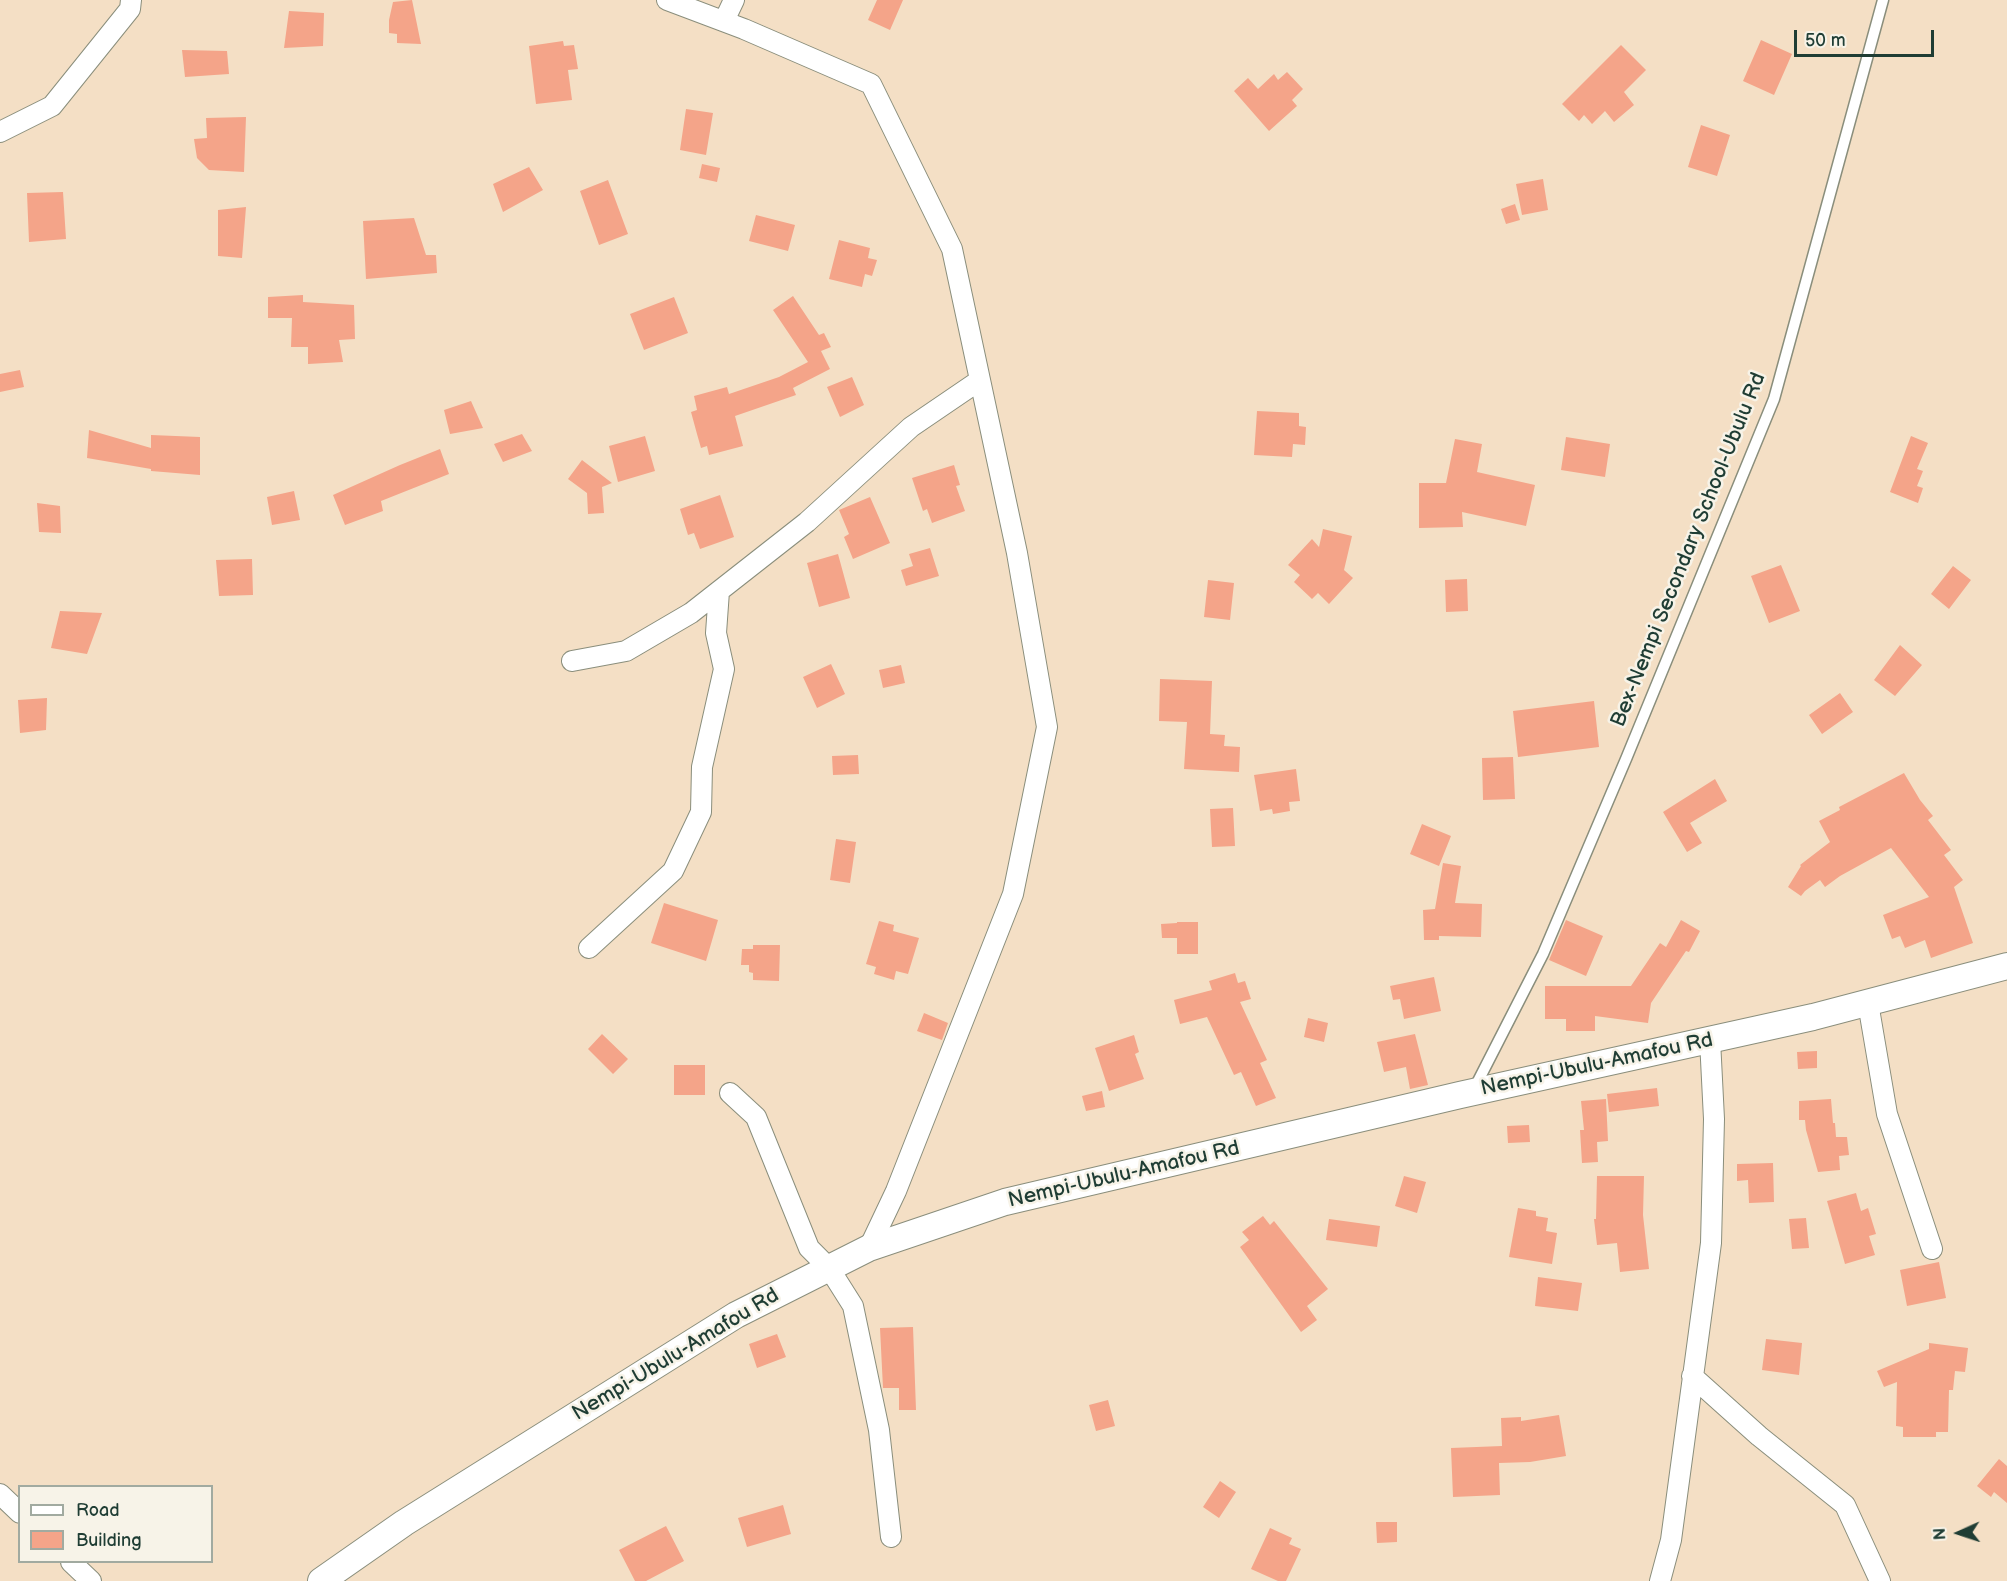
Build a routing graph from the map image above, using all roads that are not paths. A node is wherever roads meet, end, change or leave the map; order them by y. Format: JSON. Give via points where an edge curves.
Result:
{"nodes":[{"id":1,"x":131,"y":0,"type":"edge"},
{"id":2,"x":667,"y":0,"type":"edge"},
{"id":3,"x":734,"y":0,"type":"edge"},
{"id":4,"x":1883,"y":0,"type":"edge"},
{"id":5,"x":724,"y":21,"type":"junction"},
{"id":6,"x":0,"y":132,"type":"edge"},
{"id":7,"x":980,"y":380,"type":"junction"},
{"id":8,"x":719,"y":591,"type":"junction"},
{"id":9,"x":572,"y":661,"type":"dead end"},
{"id":10,"x":589,"y":948,"type":"dead end"},
{"id":11,"x":2007,"y":966,"type":"edge"},
{"id":12,"x":1869,"y":1003,"type":"junction"},
{"id":13,"x":1710,"y":1040,"type":"junction"},
{"id":14,"x":730,"y":1093,"type":"dead end"},
{"id":15,"x":1473,"y":1093,"type":"junction"},
{"id":16,"x":869,"y":1248,"type":"junction"},
{"id":17,"x":1932,"y":1249,"type":"dead end"},
{"id":18,"x":829,"y":1268,"type":"junction"},
{"id":19,"x":1692,"y":1376,"type":"junction"},
{"id":20,"x":0,"y":1494,"type":"edge"},
{"id":21,"x":18,"y":1511,"type":"edge"},
{"id":22,"x":891,"y":1537,"type":"dead end"},
{"id":23,"x":72,"y":1563,"type":"edge"},
{"id":24,"x":91,"y":1581,"type":"edge"},
{"id":25,"x":321,"y":1581,"type":"edge"},
{"id":26,"x":1660,"y":1581,"type":"edge"},
{"id":27,"x":1880,"y":1581,"type":"edge"}],
"edges":[{"from":1,"to":6,"type":"street","via":[[130,9],[52,106]]},
{"from":2,"to":5,"type":"street"},
{"from":3,"to":5,"type":"street"},
{"from":4,"to":15,"type":"lane","name":"Bex-Nempi Secondary School-Ubulu Rd","via":[[1774,399],[1543,954]]},
{"from":5,"to":7,"type":"street","via":[[871,84],[952,249]]},
{"from":7,"to":8,"type":"street","via":[[911,427],[807,522]]},
{"from":7,"to":16,"type":"street","via":[[1017,553],[1047,727],[1013,894],[896,1191]]},
{"from":8,"to":9,"type":"street","via":[[692,613],[626,651]]},
{"from":8,"to":10,"type":"street","via":[[716,633],[724,669],[702,767],[701,812],[673,871]]},
{"from":11,"to":12,"type":"street","name":"Nempi-Ubulu-Amafou Rd"},
{"from":12,"to":13,"type":"street","name":"Nempi-Ubulu-Amafou Rd"},
{"from":12,"to":17,"type":"street","via":[[1887,1114]]},
{"from":13,"to":15,"type":"street","name":"Nempi-Ubulu-Amafou Rd"},
{"from":13,"to":19,"type":"street","via":[[1714,1119],[1711,1243]]},
{"from":14,"to":18,"type":"street","via":[[756,1117],[809,1248]]},
{"from":15,"to":16,"type":"street","name":"Nempi-Ubulu-Amafou Rd","via":[[1005,1202]]},
{"from":16,"to":18,"type":"street","name":"Nempi-Ubulu-Amafou Rd"},
{"from":18,"to":22,"type":"street","via":[[853,1306],[879,1430]]},
{"from":18,"to":25,"type":"street","name":"Nempi-Ubulu-Amafou Rd","via":[[736,1315],[404,1523]]},
{"from":19,"to":26,"type":"street","via":[[1671,1540]]},
{"from":19,"to":27,"type":"street","via":[[1845,1505]]},
{"from":20,"to":21,"type":"street"},
{"from":23,"to":24,"type":"street"}]}
